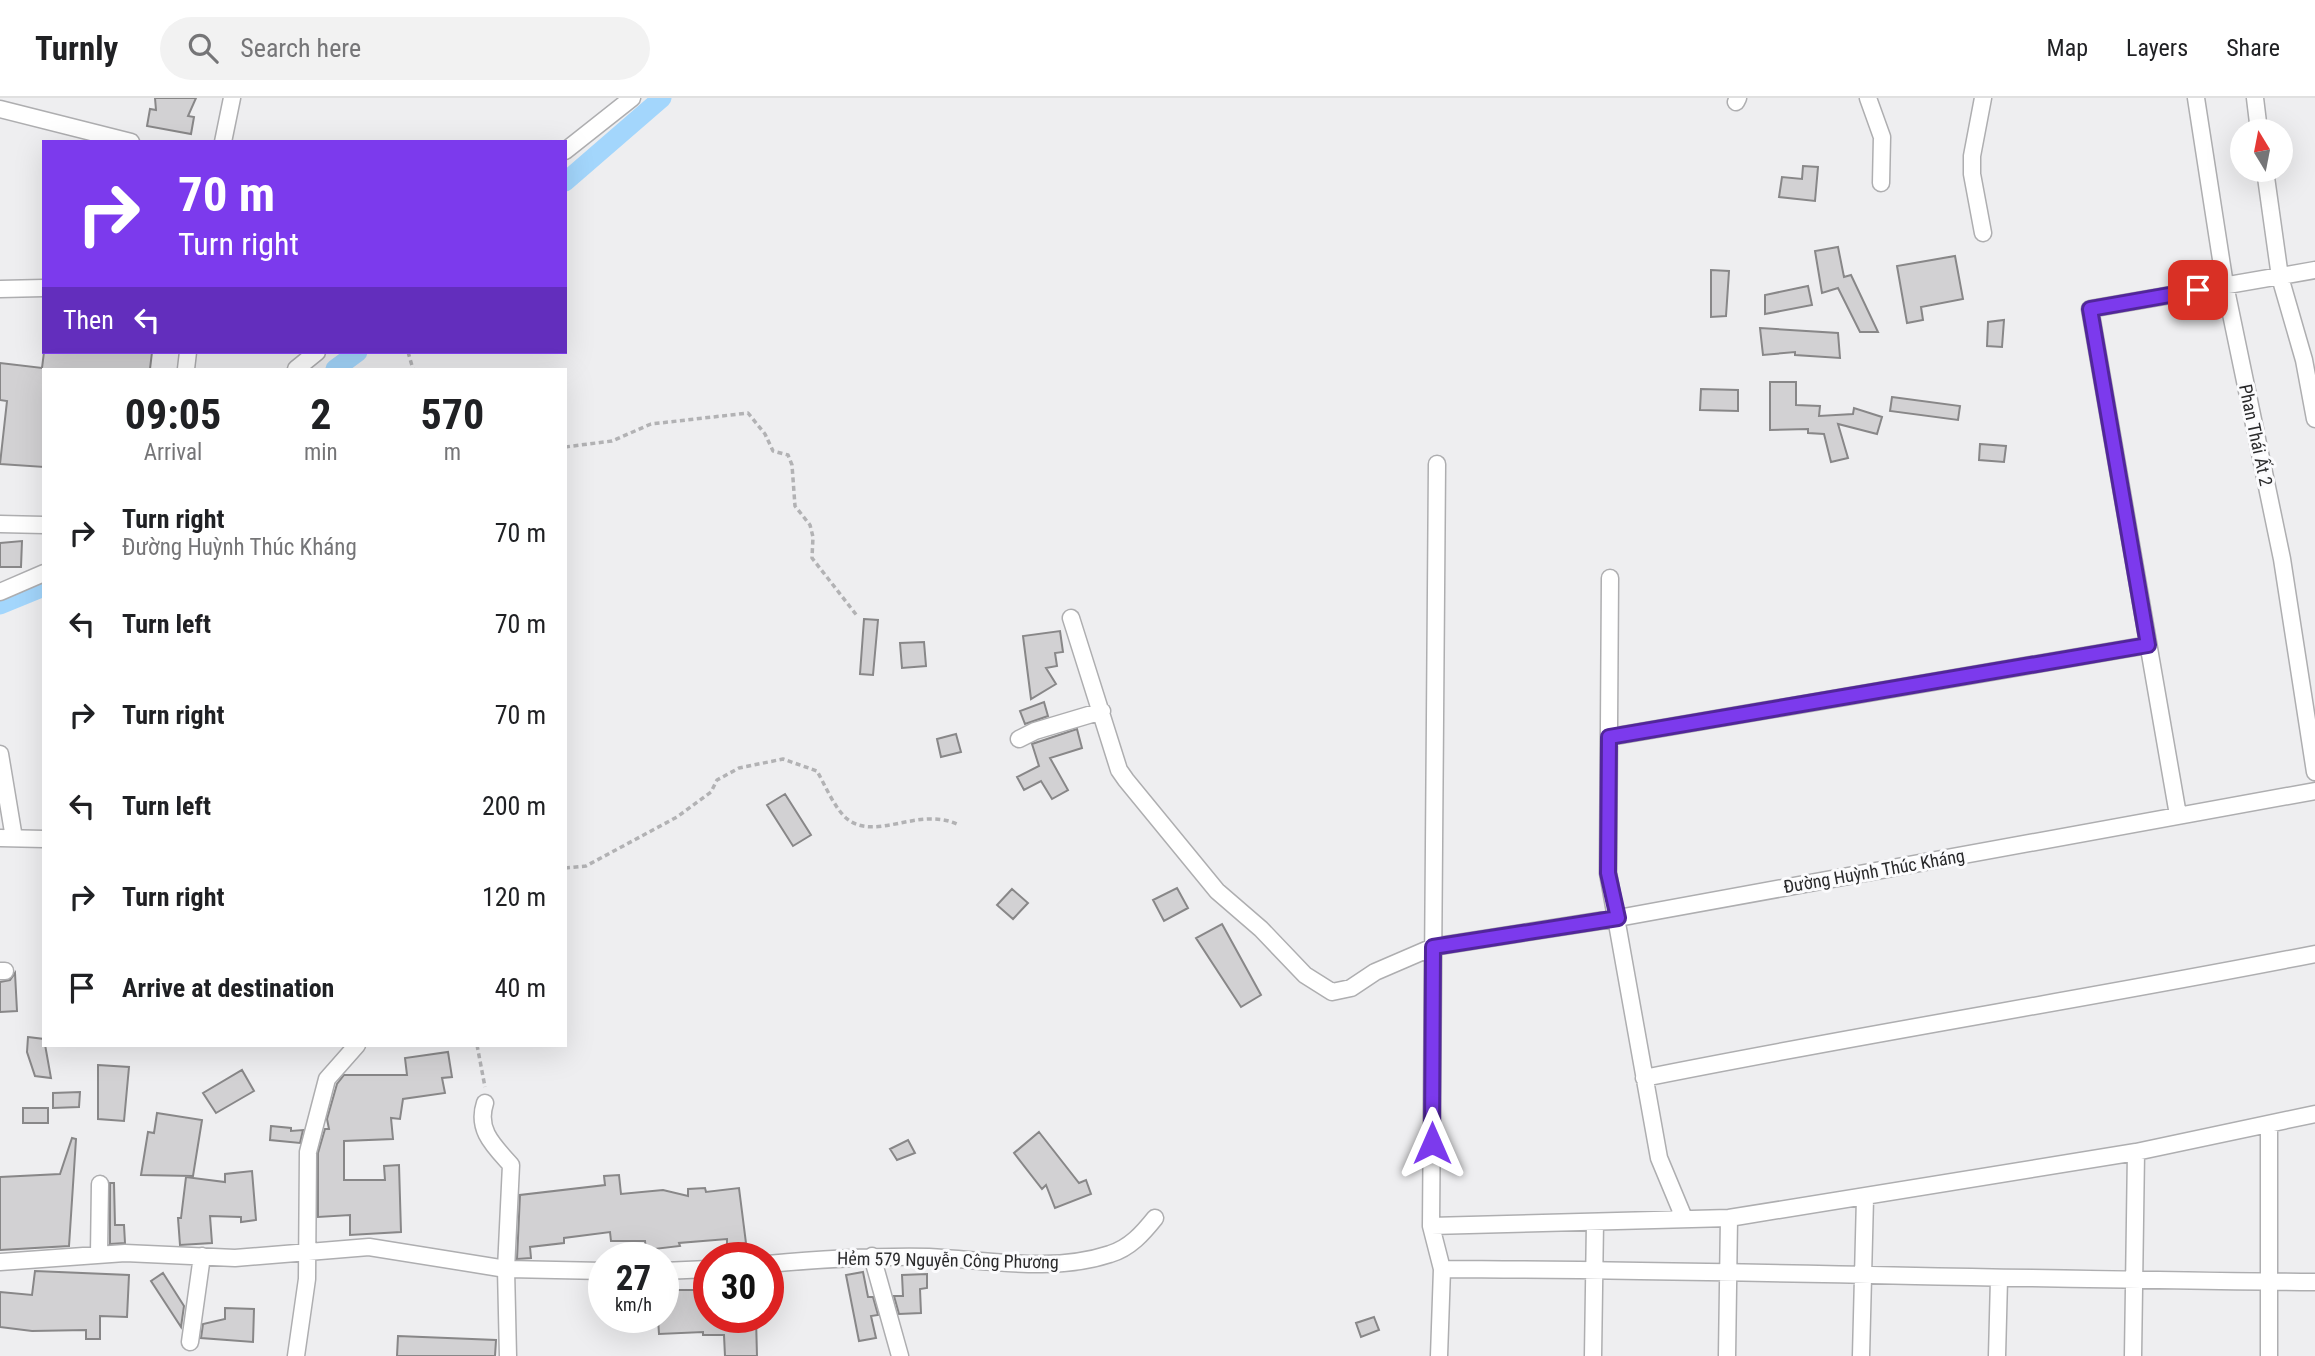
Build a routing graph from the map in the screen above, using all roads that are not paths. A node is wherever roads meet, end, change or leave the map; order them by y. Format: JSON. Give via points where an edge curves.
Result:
{"nodes":[{"id":1,"x":232,"y":98,"type":"edge"},
{"id":2,"x":632,"y":98,"type":"edge"},
{"id":3,"x":1868,"y":98,"type":"edge"},
{"id":4,"x":1983,"y":98,"type":"edge"},
{"id":5,"x":2196,"y":98,"type":"edge"},
{"id":6,"x":2255,"y":98,"type":"edge"},
{"id":7,"x":0,"y":109,"type":"edge"},
{"id":8,"x":2258,"y":119,"type":"edge"},
{"id":9,"x":123,"y":140,"type":"edge"},
{"id":10,"x":223,"y":140,"type":"edge"},
{"id":11,"x":567,"y":149,"type":"edge"},
{"id":12,"x":2267,"y":182,"type":"edge"},
{"id":13,"x":1881,"y":183,"type":"dead end"},
{"id":14,"x":1983,"y":233,"type":"dead end"},
{"id":15,"x":2315,"y":270,"type":"edge"},
{"id":16,"x":2280,"y":277,"type":"junction"},
{"id":17,"x":2225,"y":285,"type":"junction"},
{"id":18,"x":42,"y":288,"type":"edge"},
{"id":19,"x":0,"y":289,"type":"edge"},
{"id":20,"x":315,"y":354,"type":"edge"},
{"id":21,"x":2310,"y":360,"type":"edge"},
{"id":22,"x":297,"y":368,"type":"edge"},
{"id":23,"x":2315,"y":419,"type":"edge"},
{"id":24,"x":1437,"y":464,"type":"dead end"},
{"id":25,"x":0,"y":524,"type":"edge"},
{"id":26,"x":42,"y":526,"type":"edge"},
{"id":27,"x":42,"y":574,"type":"edge"},
{"id":28,"x":1610,"y":578,"type":"dead end"},
{"id":29,"x":0,"y":592,"type":"edge"},
{"id":30,"x":1071,"y":618,"type":"dead end"},
{"id":31,"x":2148,"y":645,"type":"junction"},
{"id":32,"x":1102,"y":711,"type":"junction"},
{"id":33,"x":1609,"y":737,"type":"junction"},
{"id":34,"x":1019,"y":739,"type":"dead end"},
{"id":35,"x":0,"y":754,"type":"edge"},
{"id":36,"x":2315,"y":772,"type":"edge"},
{"id":37,"x":2315,"y":791,"type":"edge"},
{"id":38,"x":2178,"y":816,"type":"junction"},
{"id":39,"x":7,"y":838,"type":"edge"},
{"id":40,"x":42,"y":839,"type":"edge"},
{"id":41,"x":1618,"y":918,"type":"junction"},
{"id":42,"x":1433,"y":947,"type":"junction"},
{"id":43,"x":2315,"y":954,"type":"edge"},
{"id":44,"x":355,"y":1047,"type":"edge"},
{"id":45,"x":1644,"y":1078,"type":"junction"},
{"id":46,"x":485,"y":1102,"type":"road end"},
{"id":47,"x":2315,"y":1114,"type":"edge"},
{"id":48,"x":2269,"y":1126,"type":"junction"},
{"id":49,"x":2136,"y":1152,"type":"junction"},
{"id":50,"x":100,"y":1184,"type":"dead end"},
{"id":51,"x":1865,"y":1198,"type":"junction"},
{"id":52,"x":1155,"y":1218,"type":"dead end"},
{"id":53,"x":1685,"y":1218,"type":"junction"},
{"id":54,"x":1729,"y":1218,"type":"junction"},
{"id":55,"x":1595,"y":1222,"type":"junction"},
{"id":56,"x":1431,"y":1226,"type":"junction"},
{"id":57,"x":306,"y":1252,"type":"junction"},
{"id":58,"x":99,"y":1254,"type":"junction"},
{"id":59,"x":202,"y":1256,"type":"junction"},
{"id":60,"x":872,"y":1256,"type":"junction"},
{"id":61,"x":0,"y":1262,"type":"edge"},
{"id":62,"x":784,"y":1263,"type":"edge"},
{"id":63,"x":506,"y":1269,"type":"junction"},
{"id":64,"x":1442,"y":1269,"type":"junction"},
{"id":65,"x":1595,"y":1269,"type":"junction"},
{"id":66,"x":588,"y":1271,"type":"edge"},
{"id":67,"x":1865,"y":1272,"type":"junction"},
{"id":68,"x":1729,"y":1273,"type":"junction"},
{"id":69,"x":1999,"y":1279,"type":"junction"},
{"id":70,"x":2132,"y":1280,"type":"junction"},
{"id":71,"x":2269,"y":1282,"type":"junction"},
{"id":72,"x":2315,"y":1282,"type":"edge"},
{"id":73,"x":190,"y":1342,"type":"dead end"},
{"id":74,"x":296,"y":1356,"type":"edge"},
{"id":75,"x":508,"y":1356,"type":"edge"},
{"id":76,"x":901,"y":1356,"type":"edge"},
{"id":77,"x":1439,"y":1356,"type":"edge"},
{"id":78,"x":1593,"y":1356,"type":"edge"},
{"id":79,"x":1727,"y":1356,"type":"edge"},
{"id":80,"x":1861,"y":1356,"type":"edge"},
{"id":81,"x":1997,"y":1356,"type":"edge"},
{"id":82,"x":2133,"y":1356,"type":"edge"},
{"id":83,"x":2269,"y":1356,"type":"edge"}],
"edges":[{"from":1,"to":10,"type":"street"},
{"from":2,"to":11,"type":"street"},
{"from":3,"to":13,"type":"street","via":[[1882,137]]},
{"from":4,"to":14,"type":"street","via":[[1972,174]]},
{"from":5,"to":17,"type":"street","name":"Phan Thái Ất 2"},
{"from":6,"to":8,"type":"street"},
{"from":7,"to":9,"type":"street"},
{"from":12,"to":16,"type":"street"},
{"from":15,"to":16,"type":"street"},
{"from":16,"to":17,"type":"street"},
{"from":16,"to":21,"type":"street"},
{"from":17,"to":31,"type":"street","via":[[2090,309]]},
{"from":17,"to":36,"type":"street","name":"Phan Thái Ất 2","via":[[2282,559]]},
{"from":18,"to":19,"type":"street"},
{"from":20,"to":22,"type":"street"},
{"from":21,"to":23,"type":"street"},
{"from":24,"to":42,"type":"street"},
{"from":25,"to":26,"type":"street"},
{"from":27,"to":29,"type":"street"},
{"from":28,"to":33,"type":"street"},
{"from":30,"to":32,"type":"street"},
{"from":31,"to":33,"type":"street"},
{"from":31,"to":38,"type":"street"},
{"from":32,"to":34,"type":"street"},
{"from":32,"to":42,"type":"street","name":"Đường Huỳnh Thúc Kháng","via":[[1126,780],[1217,891],[1305,975],[1332,992],[1350,988]]},
{"from":33,"to":41,"type":"street","via":[[1608,873]]},
{"from":35,"to":39,"type":"street"},
{"from":37,"to":38,"type":"street","name":"Đường Huỳnh Thúc Kháng"},
{"from":38,"to":41,"type":"street","name":"Đường Huỳnh Thúc Kháng"},
{"from":39,"to":40,"type":"street"},
{"from":41,"to":42,"type":"street","name":"Đường Huỳnh Thúc Kháng"},
{"from":41,"to":45,"type":"street"},
{"from":42,"to":56,"type":"street"},
{"from":43,"to":45,"type":"street"},
{"from":44,"to":57,"type":"street","via":[[327,1079],[309,1152]]},
{"from":45,"to":53,"type":"street","via":[[1659,1158]]},
{"from":46,"to":63,"type":"street","via":[[481,1115],[486,1136],[511,1166]]},
{"from":47,"to":48,"type":"street"},
{"from":48,"to":49,"type":"street"},
{"from":48,"to":71,"type":"street"},
{"from":49,"to":51,"type":"street"},
{"from":49,"to":70,"type":"street"},
{"from":50,"to":58,"type":"street"},
{"from":51,"to":54,"type":"street"},
{"from":51,"to":67,"type":"street"},
{"from":52,"to":60,"type":"street","name":"Hẻm 579 Nguyễn Công Phương","via":[[1138,1238],[1114,1254],[1087,1261],[1052,1264]]},
{"from":53,"to":54,"type":"street"},
{"from":53,"to":55,"type":"street"},
{"from":54,"to":68,"type":"street"},
{"from":55,"to":56,"type":"street"},
{"from":55,"to":65,"type":"street"},
{"from":56,"to":64,"type":"street"},
{"from":57,"to":59,"type":"street"},
{"from":57,"to":63,"type":"street","via":[[369,1247]]},
{"from":57,"to":74,"type":"street","via":[[307,1279]]},
{"from":58,"to":59,"type":"street"},
{"from":58,"to":61,"type":"street"},
{"from":59,"to":73,"type":"street"},
{"from":60,"to":62,"type":"street","name":"Hẻm 579 Nguyễn Công Phương"},
{"from":60,"to":76,"type":"street"},
{"from":63,"to":66,"type":"street"},
{"from":63,"to":75,"type":"street"},
{"from":64,"to":65,"type":"street"},
{"from":64,"to":77,"type":"street"},
{"from":65,"to":68,"type":"street"},
{"from":65,"to":78,"type":"street"},
{"from":67,"to":68,"type":"street"},
{"from":67,"to":69,"type":"street"},
{"from":67,"to":80,"type":"street"},
{"from":68,"to":79,"type":"street"},
{"from":69,"to":70,"type":"street"},
{"from":69,"to":81,"type":"street"},
{"from":70,"to":71,"type":"street"},
{"from":70,"to":82,"type":"street"},
{"from":71,"to":72,"type":"street"},
{"from":71,"to":83,"type":"street"}]}
